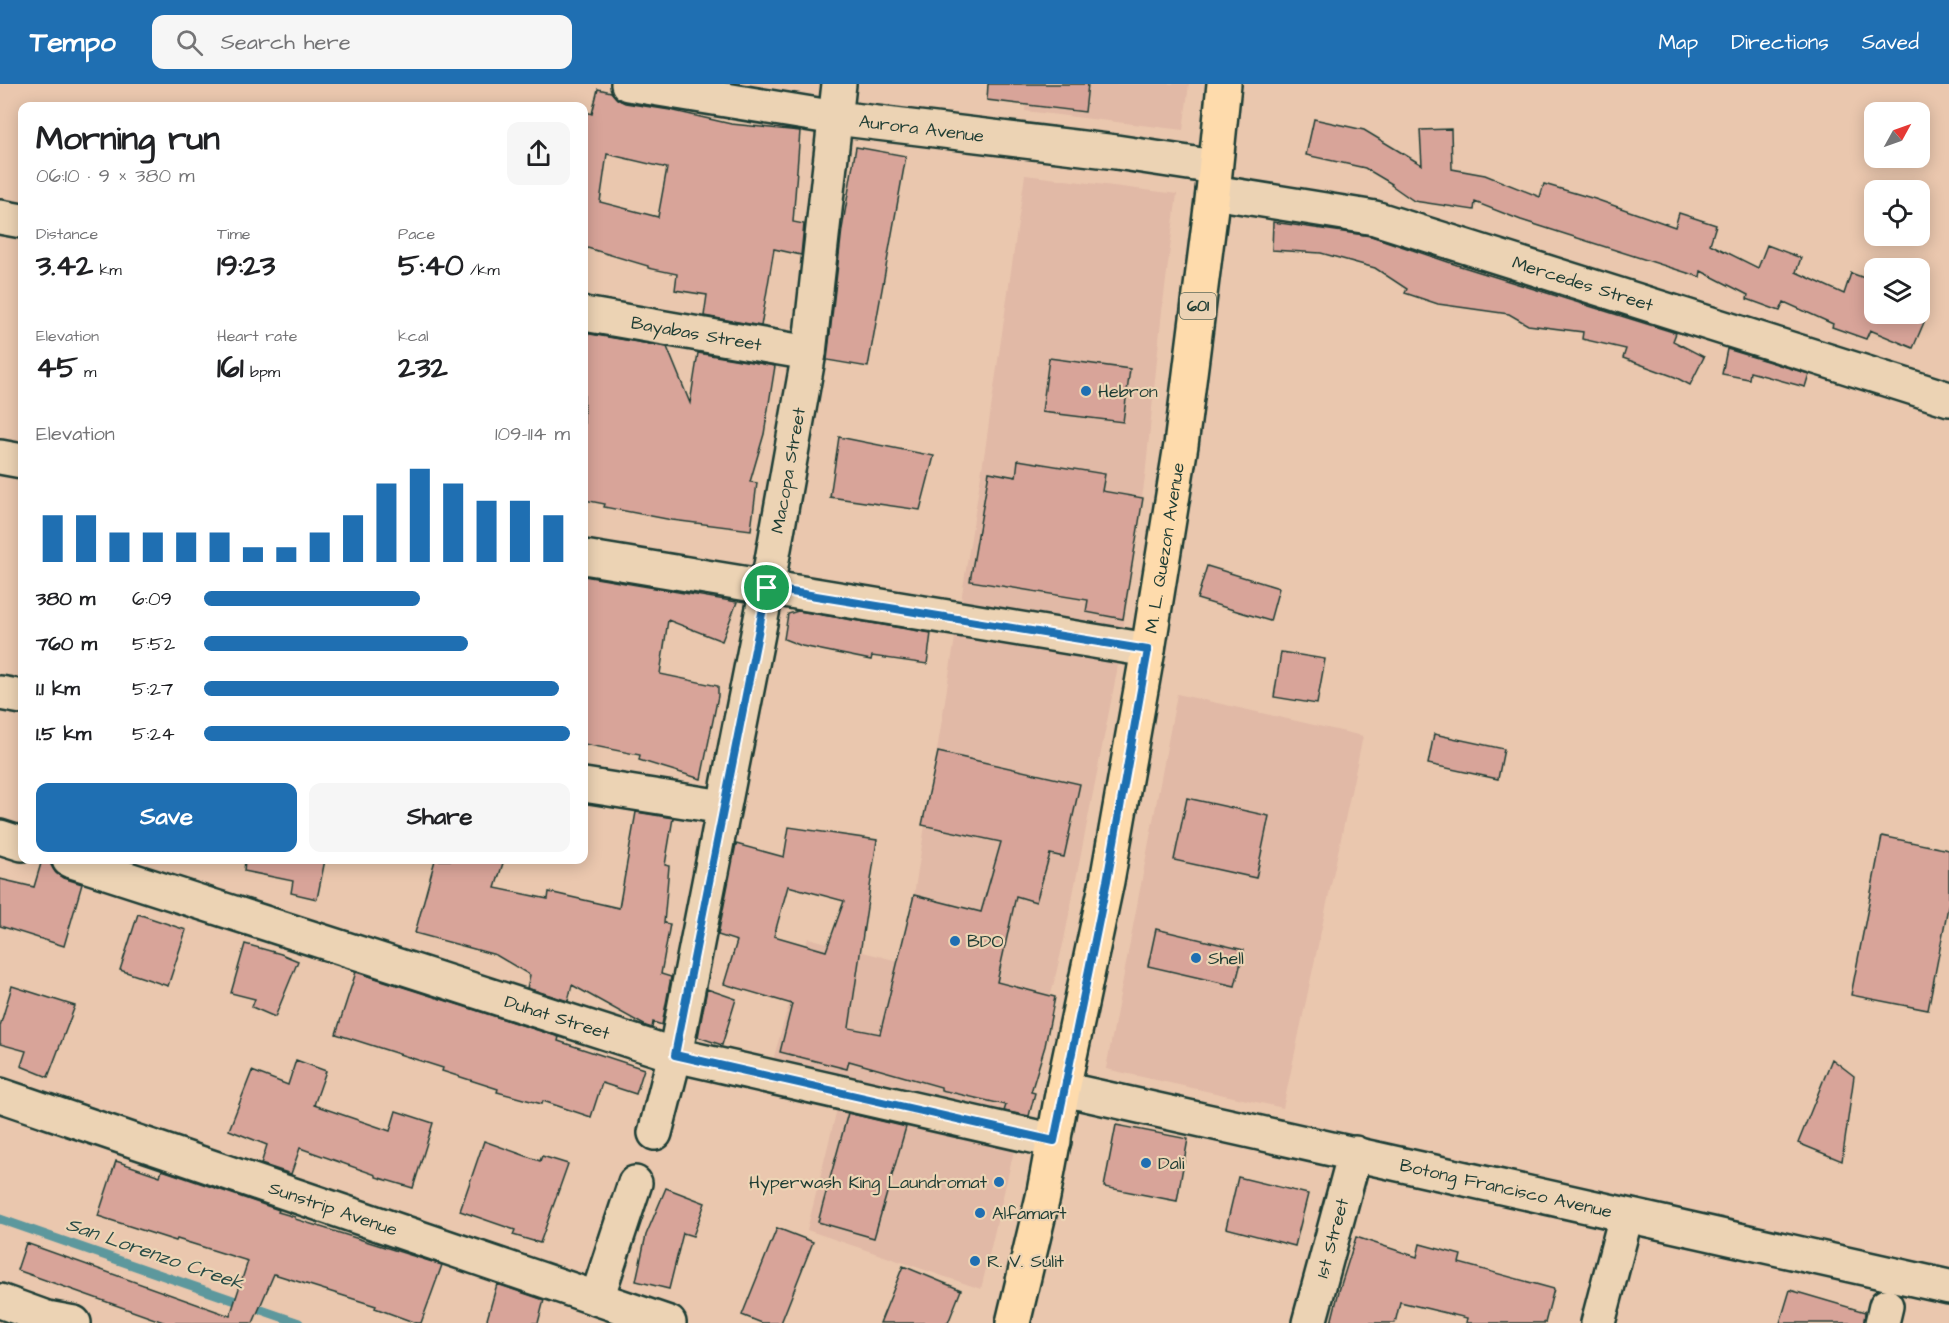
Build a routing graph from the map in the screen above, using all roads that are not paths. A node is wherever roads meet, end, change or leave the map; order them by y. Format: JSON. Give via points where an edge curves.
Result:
{"nodes":[{"id":1,"x":628,"y":84,"type":"edge"},
{"id":2,"x":839,"y":84,"type":"edge"},
{"id":3,"x":1224,"y":84,"type":"edge"},
{"id":4,"x":836,"y":118,"type":"junction"},
{"id":5,"x":1214,"y":180,"type":"junction"},
{"id":6,"x":0,"y":217,"type":"edge"},
{"id":7,"x":18,"y":220,"type":"edge"},
{"id":8,"x":588,"y":315,"type":"edge"},
{"id":9,"x":809,"y":353,"type":"junction"},
{"id":10,"x":1949,"y":399,"type":"edge"},
{"id":11,"x":0,"y":457,"type":"edge"},
{"id":12,"x":18,"y":460,"type":"edge"},
{"id":13,"x":588,"y":558,"type":"edge"},
{"id":14,"x":767,"y":588,"type":"junction"},
{"id":15,"x":1148,"y":650,"type":"junction"},
{"id":16,"x":0,"y":693,"type":"edge"},
{"id":17,"x":18,"y":696,"type":"edge"},
{"id":18,"x":588,"y":786,"type":"edge"},
{"id":19,"x":723,"y":807,"type":"junction"},
{"id":20,"x":0,"y":837,"type":"edge"},
{"id":21,"x":18,"y":843,"type":"edge"},
{"id":22,"x":81,"y":864,"type":"edge"},
{"id":23,"x":675,"y":1055,"type":"junction"},
{"id":24,"x":1064,"y":1089,"type":"junction"},
{"id":25,"x":0,"y":1095,"type":"edge"},
{"id":26,"x":655,"y":1133,"type":"dead end"},
{"id":27,"x":1054,"y":1141,"type":"junction"},
{"id":28,"x":1355,"y":1153,"type":"junction"},
{"id":29,"x":635,"y":1183,"type":"dead end"},
{"id":30,"x":1626,"y":1216,"type":"junction"},
{"id":31,"x":1949,"y":1287,"type":"edge"},
{"id":32,"x":597,"y":1298,"type":"junction"},
{"id":33,"x":0,"y":1301,"type":"edge"},
{"id":34,"x":74,"y":1323,"type":"edge"},
{"id":35,"x":669,"y":1323,"type":"edge"},
{"id":36,"x":1013,"y":1323,"type":"edge"},
{"id":37,"x":1309,"y":1323,"type":"edge"},
{"id":38,"x":1598,"y":1323,"type":"edge"}],
"edges":[{"from":1,"to":4,"type":"street","name":"Aurora Avenue"},
{"from":2,"to":4,"type":"street","name":"Macopa Street"},
{"from":3,"to":5,"type":"main road","name":"M. L. Quezon Avenue","number":"601"},
{"from":4,"to":5,"type":"street","name":"Aurora Avenue","via":[[1116,152]]},
{"from":4,"to":9,"type":"street","name":"Macopa Street"},
{"from":5,"to":10,"type":"street","name":"Mercedes Street","via":[[1375,219]]},
{"from":5,"to":15,"type":"main road","name":"M. L. Quezon Avenue","number":"601","via":[[1181,445]]},
{"from":6,"to":7,"type":"street"},
{"from":8,"to":9,"type":"street","name":"Bayabas Street"},
{"from":9,"to":14,"type":"street","name":"Macopa Street"},
{"from":11,"to":12,"type":"street"},
{"from":13,"to":14,"type":"street"},
{"from":14,"to":15,"type":"street"},
{"from":14,"to":19,"type":"street","name":"Macopa Street"},
{"from":15,"to":24,"type":"main road","name":"M. L. Quezon Avenue","number":"601","via":[[1107,881]]},
{"from":16,"to":17,"type":"street"},
{"from":18,"to":19,"type":"street"},
{"from":19,"to":23,"type":"street","name":"Macopa Street"},
{"from":20,"to":21,"type":"street"},
{"from":22,"to":23,"type":"street","name":"Duhat Street"},
{"from":23,"to":26,"type":"street","name":"Macopa Street"},
{"from":23,"to":27,"type":"street","name":"Duhat Street"},
{"from":24,"to":27,"type":"main road","name":"M. L. Quezon Avenue","number":"601"},
{"from":24,"to":28,"type":"street","name":"Botong Francisco Avenue"},
{"from":25,"to":32,"type":"street","name":"Sunstrip Avenue"},
{"from":27,"to":36,"type":"main road","name":"M. L. Quezon Avenue","number":"601"},
{"from":28,"to":30,"type":"street","name":"Botong Francisco Avenue"},
{"from":28,"to":37,"type":"street","name":"1st Street"},
{"from":29,"to":32,"type":"street"},
{"from":30,"to":31,"type":"street","name":"Botong Francisco Avenue"},
{"from":30,"to":38,"type":"street"},
{"from":32,"to":35,"type":"street","name":"Sunstrip Avenue"},
{"from":33,"to":34,"type":"street"}]}
